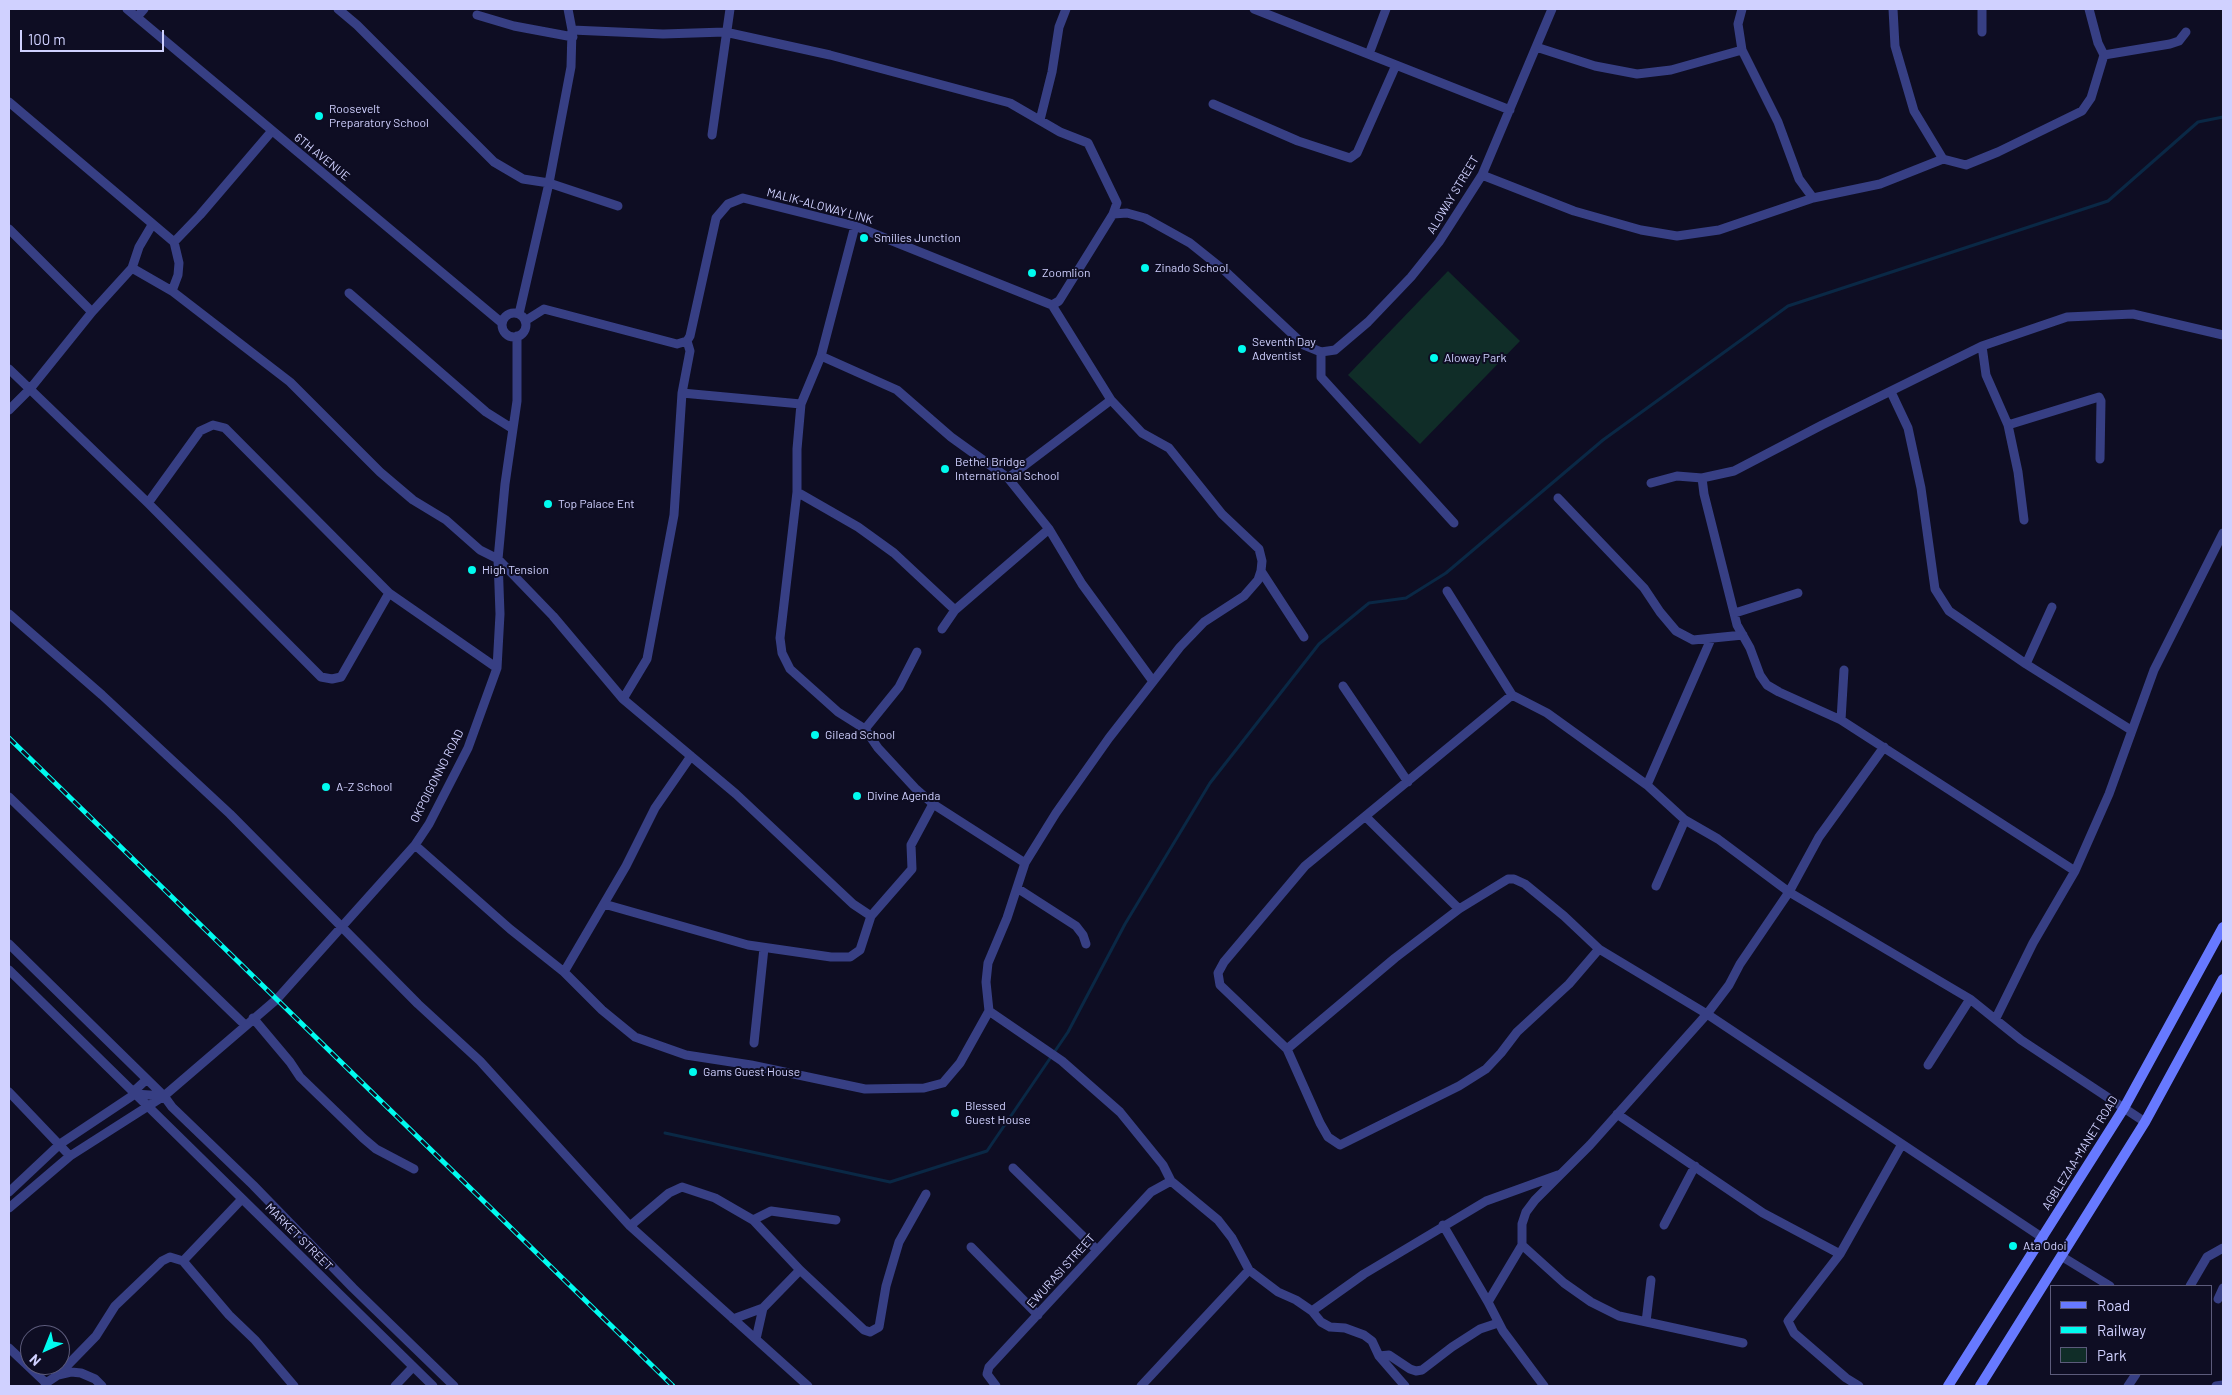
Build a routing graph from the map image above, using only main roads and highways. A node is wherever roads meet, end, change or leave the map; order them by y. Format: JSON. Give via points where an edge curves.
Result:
{"nodes":[{"id":1,"x":2223,"y":927,"type":"edge"},
{"id":2,"x":2223,"y":979,"type":"edge"},
{"id":3,"x":1948,"y":1386,"type":"edge"},
{"id":4,"x":1980,"y":1386,"type":"edge"}],
"edges":[{"from":1,"to":3,"type":"main road","name":"AGBLEZAA-MANET ROAD","via":[[2124,1108]]},
{"from":2,"to":4,"type":"main road","via":[[2146,1122]]}]}
